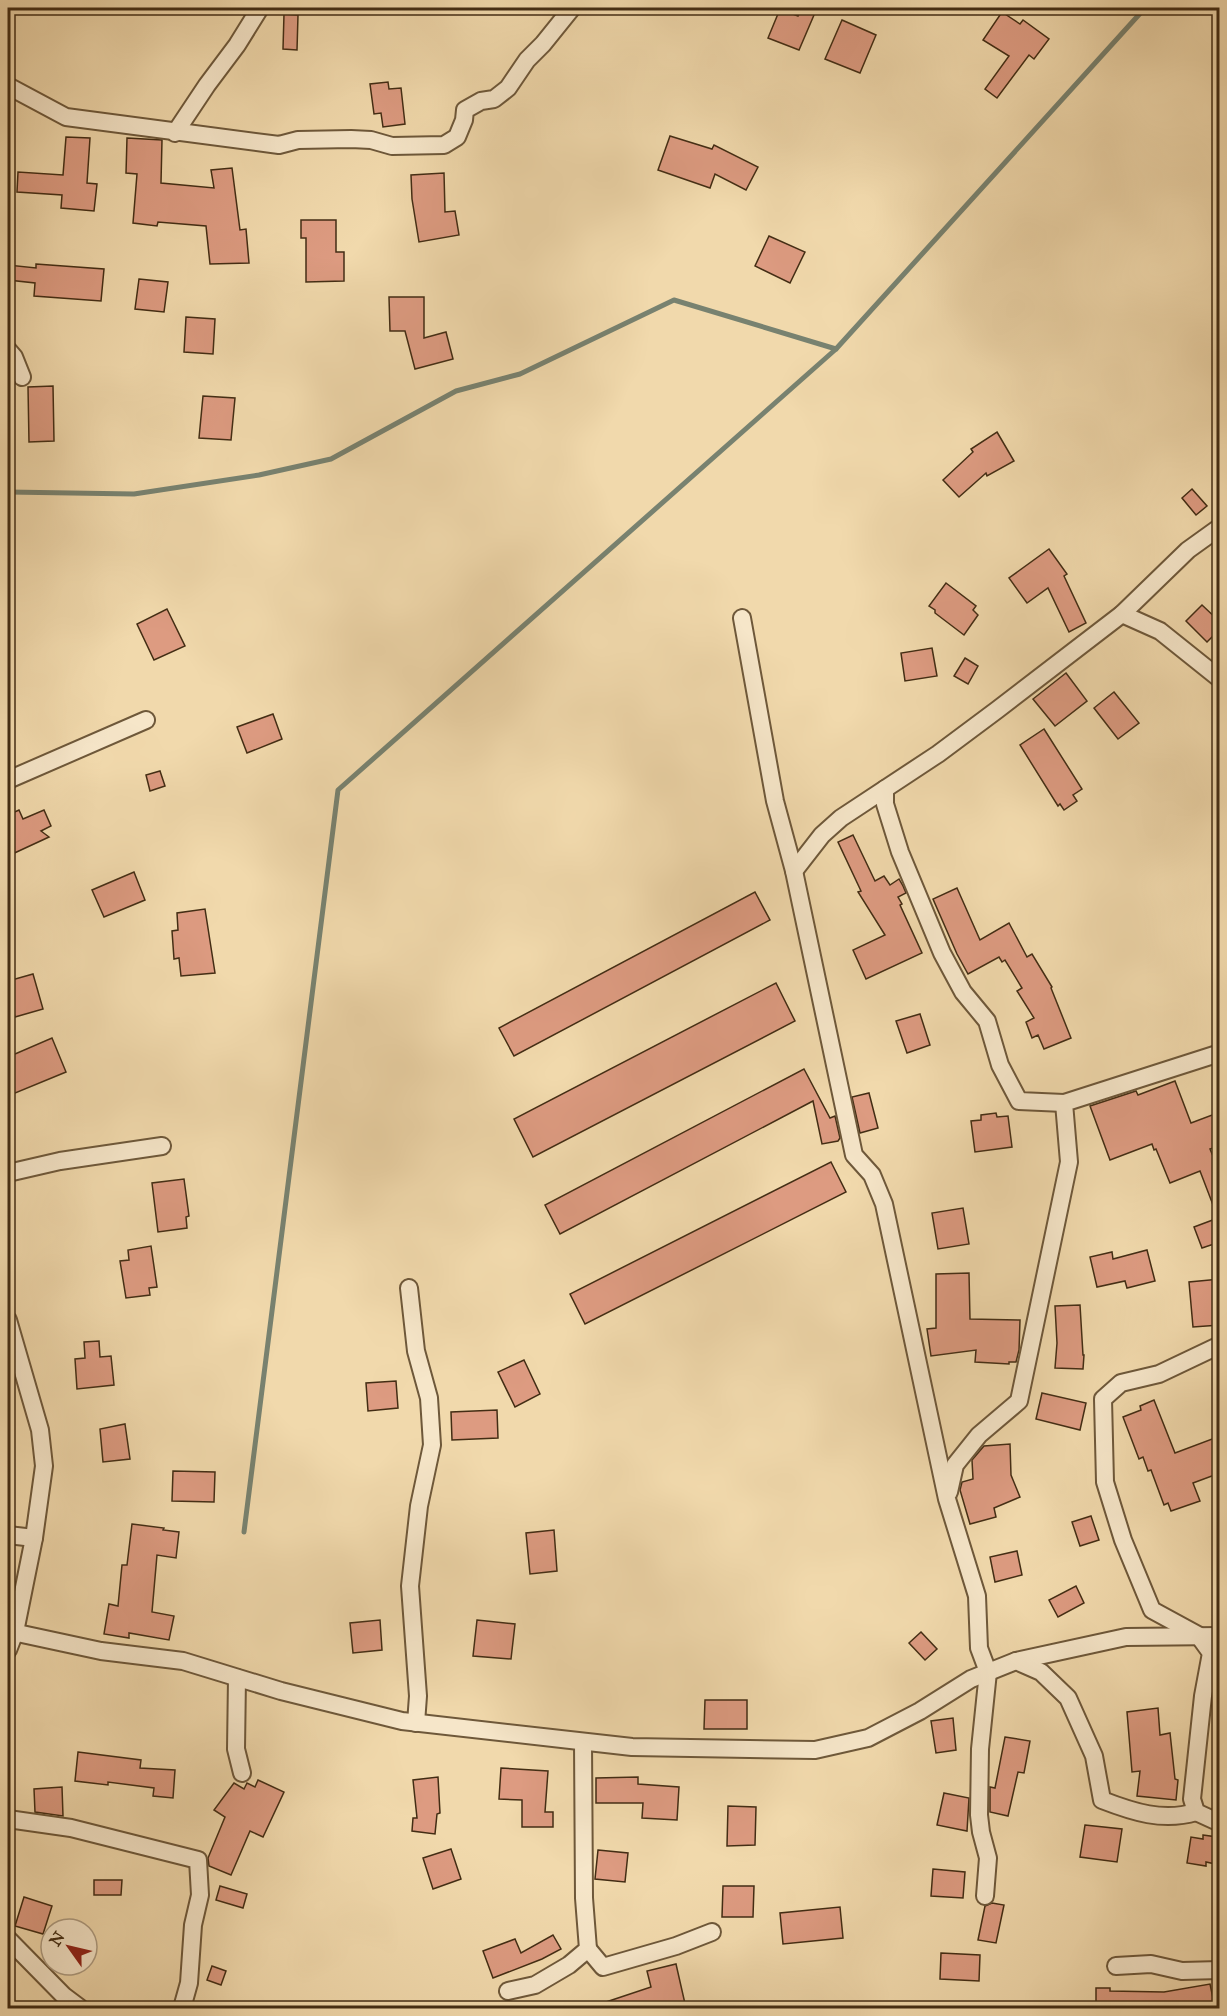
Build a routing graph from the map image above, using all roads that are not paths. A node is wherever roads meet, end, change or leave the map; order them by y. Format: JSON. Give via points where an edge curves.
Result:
{"nodes":[{"id":1,"x":260,"y":8,"type":"edge"},
{"id":2,"x":572,"y":8,"type":"edge"},
{"id":3,"x":8,"y":86,"type":"edge"},
{"id":4,"x":175,"y":133,"type":"junction"},
{"id":5,"x":8,"y":350,"type":"edge"},
{"id":6,"x":22,"y":377,"type":"dead end"},
{"id":7,"x":1220,"y":527,"type":"edge"},
{"id":8,"x":1122,"y":614,"type":"junction"},
{"id":9,"x":742,"y":618,"type":"dead end"},
{"id":10,"x":1220,"y":680,"type":"edge"},
{"id":11,"x":146,"y":720,"type":"dead end"},
{"id":12,"x":8,"y":780,"type":"edge"},
{"id":13,"x":885,"y":789,"type":"junction"},
{"id":14,"x":794,"y":871,"type":"junction"},
{"id":15,"x":1220,"y":1053,"type":"edge"},
{"id":16,"x":1064,"y":1103,"type":"junction"},
{"id":17,"x":162,"y":1146,"type":"dead end"},
{"id":18,"x":8,"y":1173,"type":"edge"},
{"id":19,"x":409,"y":1288,"type":"dead end"},
{"id":20,"x":8,"y":1320,"type":"edge"},
{"id":21,"x":11,"y":1340,"type":"edge"},
{"id":22,"x":1220,"y":1345,"type":"edge"},
{"id":23,"x":947,"y":1499,"type":"junction"},
{"id":24,"x":8,"y":1535,"type":"edge"},
{"id":25,"x":34,"y":1538,"type":"junction"},
{"id":26,"x":11,"y":1632,"type":"edge"},
{"id":27,"x":1198,"y":1635,"type":"junction"},
{"id":28,"x":1220,"y":1636,"type":"edge"},
{"id":29,"x":8,"y":1650,"type":"edge"},
{"id":30,"x":1016,"y":1661,"type":"junction"},
{"id":31,"x":988,"y":1672,"type":"junction"},
{"id":32,"x":237,"y":1678,"type":"junction"},
{"id":33,"x":416,"y":1723,"type":"junction"},
{"id":34,"x":584,"y":1742,"type":"junction"},
{"id":35,"x":242,"y":1773,"type":"dead end"},
{"id":36,"x":1196,"y":1812,"type":"junction"},
{"id":37,"x":8,"y":1819,"type":"edge"},
{"id":38,"x":1220,"y":1822,"type":"edge"},
{"id":39,"x":985,"y":1896,"type":"dead end"},
{"id":40,"x":712,"y":1932,"type":"dead end"},
{"id":41,"x":8,"y":1939,"type":"edge"},
{"id":42,"x":588,"y":1949,"type":"junction"},
{"id":43,"x":1116,"y":1966,"type":"dead end"},
{"id":44,"x":1220,"y":1970,"type":"edge"},
{"id":45,"x":508,"y":1991,"type":"dead end"},
{"id":46,"x":80,"y":2008,"type":"edge"},
{"id":47,"x":182,"y":2008,"type":"edge"}],
"edges":[{"from":1,"to":4,"type":"street"},
{"from":2,"to":4,"type":"street","via":[[508,88],[494,99],[465,110],[457,137],[444,145],[392,146],[351,139],[298,140],[279,146]]},
{"from":3,"to":4,"type":"street","via":[[66,117]]},
{"from":5,"to":6,"type":"street"},
{"from":7,"to":8,"type":"street","via":[[1188,550]]},
{"from":8,"to":10,"type":"street","via":[[1160,631]]},
{"from":8,"to":13,"type":"street","via":[[938,754]]},
{"from":9,"to":14,"type":"street","via":[[776,801]]},
{"from":11,"to":12,"type":"street"},
{"from":13,"to":14,"type":"street","via":[[822,835]]},
{"from":13,"to":16,"type":"street","via":[[885,804],[900,852],[942,952],[963,992],[987,1021],[1000,1065],[1019,1101]]},
{"from":14,"to":23,"type":"street","via":[[854,1155],[872,1175],[884,1204]]},
{"from":15,"to":16,"type":"street"},
{"from":16,"to":23,"type":"street","via":[[1069,1162],[1019,1401],[979,1435],[955,1465]]},
{"from":17,"to":18,"type":"street"},
{"from":19,"to":33,"type":"street","via":[[416,1351],[429,1398],[432,1445],[419,1506],[410,1586],[418,1696]]},
{"from":20,"to":21,"type":"street"},
{"from":21,"to":25,"type":"street","via":[[40,1430],[44,1466]]},
{"from":22,"to":27,"type":"street","via":[[1159,1374],[1121,1383],[1103,1399],[1105,1482],[1123,1540],[1152,1610]]},
{"from":23,"to":31,"type":"street","via":[[977,1596],[979,1648]]},
{"from":24,"to":25,"type":"street"},
{"from":25,"to":26,"type":"street"},
{"from":26,"to":29,"type":"street"},
{"from":26,"to":32,"type":"street","via":[[101,1651],[183,1661]]},
{"from":27,"to":28,"type":"street"},
{"from":27,"to":30,"type":"street","via":[[1126,1637]]},
{"from":27,"to":36,"type":"street","via":[[1211,1653],[1192,1799]]},
{"from":30,"to":31,"type":"street"},
{"from":30,"to":36,"type":"street","via":[[1041,1671],[1068,1698],[1094,1756],[1102,1800],[1149,1815],[1167,1817]]},
{"from":31,"to":34,"type":"street","via":[[868,1738],[815,1750],[632,1747]]},
{"from":31,"to":39,"type":"street","via":[[980,1749],[979,1815],[988,1858]]},
{"from":32,"to":33,"type":"street"},
{"from":32,"to":35,"type":"street","via":[[236,1749]]},
{"from":33,"to":34,"type":"street"},
{"from":34,"to":42,"type":"street","via":[[584,1898]]},
{"from":36,"to":38,"type":"street"},
{"from":37,"to":47,"type":"street","via":[[71,1828],[198,1860],[200,1895]]},
{"from":40,"to":42,"type":"street","via":[[603,1967]]},
{"from":41,"to":46,"type":"street"},
{"from":42,"to":45,"type":"street","via":[[535,1985]]},
{"from":43,"to":44,"type":"street","via":[[1151,1964],[1182,1971]]}]}
